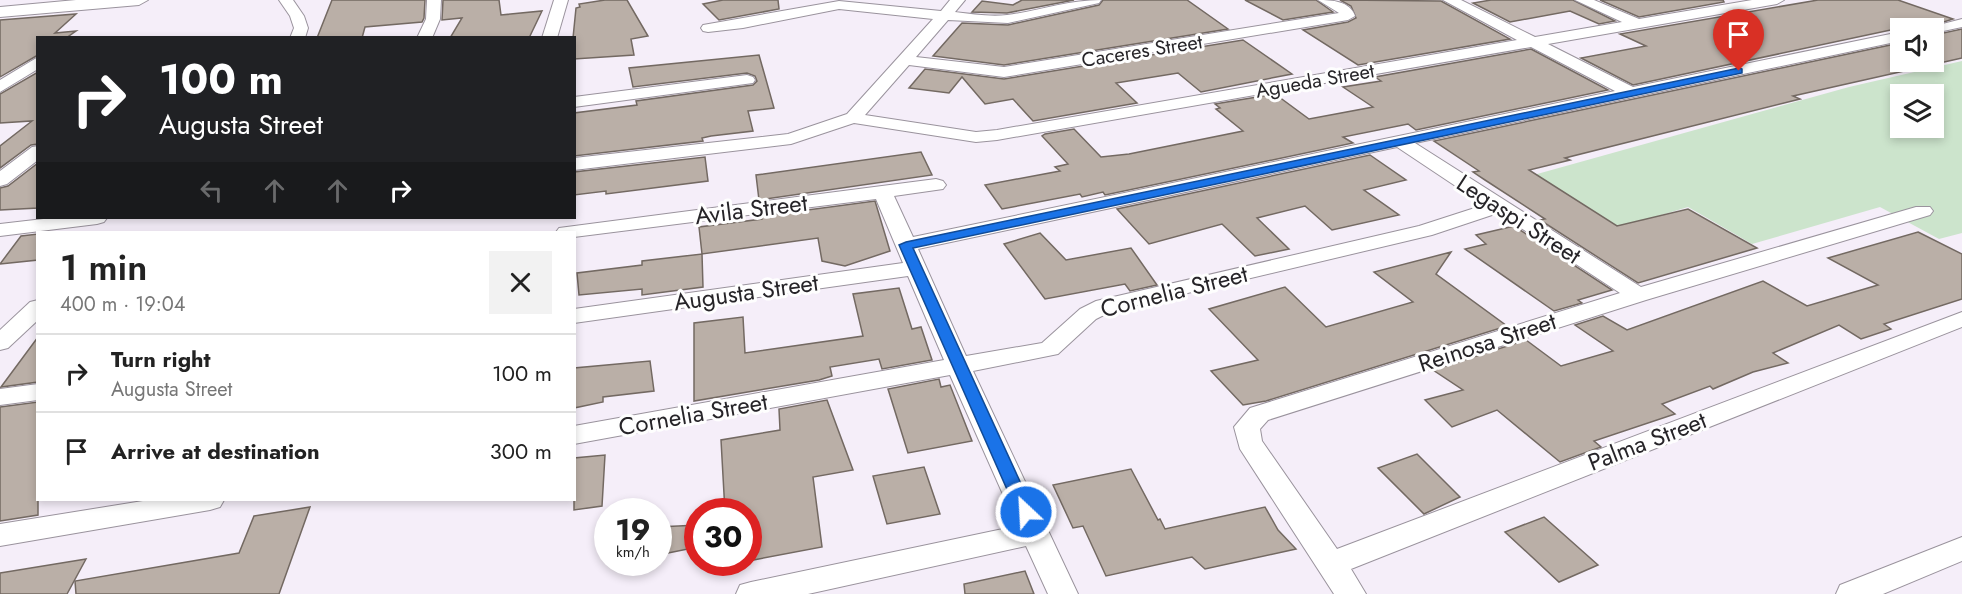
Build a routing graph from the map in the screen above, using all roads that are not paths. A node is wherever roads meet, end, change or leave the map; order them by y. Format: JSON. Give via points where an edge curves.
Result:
{"nodes":[{"id":1,"x":139,"y":0,"type":"edge"},
{"id":2,"x":286,"y":0,"type":"edge"},
{"id":3,"x":434,"y":0,"type":"edge"},
{"id":4,"x":561,"y":0,"type":"edge"},
{"id":5,"x":958,"y":0,"type":"edge"},
{"id":6,"x":1094,"y":0,"type":"edge"},
{"id":7,"x":1325,"y":0,"type":"edge"},
{"id":8,"x":1450,"y":0,"type":"edge"},
{"id":9,"x":1582,"y":0,"type":"edge"},
{"id":10,"x":1713,"y":0,"type":"edge"},
{"id":11,"x":1777,"y":0,"type":"edge"},
{"id":12,"x":1733,"y":8,"type":"junction"},
{"id":13,"x":0,"y":12,"type":"edge"},
{"id":14,"x":944,"y":16,"type":"junction"},
{"id":15,"x":1962,"y":23,"type":"edge"},
{"id":16,"x":1640,"y":25,"type":"junction"},
{"id":17,"x":1944,"y":27,"type":"edge"},
{"id":18,"x":708,"y":28,"type":"dead end"},
{"id":19,"x":298,"y":36,"type":"edge"},
{"id":20,"x":425,"y":36,"type":"edge"},
{"id":21,"x":550,"y":36,"type":"edge"},
{"id":22,"x":1890,"y":38,"type":"edge"},
{"id":23,"x":1537,"y":43,"type":"junction"},
{"id":24,"x":905,"y":60,"type":"junction"},
{"id":25,"x":36,"y":63,"type":"edge"},
{"id":26,"x":747,"y":80,"type":"dead end"},
{"id":27,"x":0,"y":87,"type":"edge"},
{"id":28,"x":1632,"y":93,"type":"junction"},
{"id":29,"x":576,"y":102,"type":"edge"},
{"id":30,"x":853,"y":118,"type":"junction"},
{"id":31,"x":1401,"y":142,"type":"junction"},
{"id":32,"x":36,"y":153,"type":"edge"},
{"id":33,"x":576,"y":164,"type":"edge"},
{"id":34,"x":0,"y":180,"type":"edge"},
{"id":35,"x":936,"y":185,"type":"dead end"},
{"id":36,"x":883,"y":193,"type":"junction"},
{"id":37,"x":1500,"y":206,"type":"junction"},
{"id":38,"x":1923,"y":211,"type":"dead end"},
{"id":39,"x":90,"y":219,"type":"edge"},
{"id":40,"x":0,"y":230,"type":"edge"},
{"id":41,"x":574,"y":231,"type":"edge"},
{"id":42,"x":906,"y":245,"type":"junction"},
{"id":43,"x":917,"y":268,"type":"junction"},
{"id":44,"x":1638,"y":295,"type":"junction"},
{"id":45,"x":36,"y":309,"type":"edge"},
{"id":46,"x":576,"y":316,"type":"edge"},
{"id":47,"x":1962,"y":319,"type":"edge"},
{"id":48,"x":0,"y":343,"type":"edge"},
{"id":49,"x":958,"y":365,"type":"junction"},
{"id":50,"x":36,"y":392,"type":"edge"},
{"id":51,"x":0,"y":397,"type":"edge"},
{"id":52,"x":576,"y":435,"type":"edge"},
{"id":53,"x":204,"y":501,"type":"edge"},
{"id":54,"x":1035,"y":533,"type":"junction"},
{"id":55,"x":0,"y":535,"type":"edge"},
{"id":56,"x":1962,"y":548,"type":"edge"},
{"id":57,"x":1331,"y":564,"type":"junction"},
{"id":58,"x":751,"y":594,"type":"edge"},
{"id":59,"x":1063,"y":594,"type":"edge"},
{"id":60,"x":1352,"y":594,"type":"edge"},
{"id":61,"x":1851,"y":594,"type":"edge"}],
"edges":[{"from":1,"to":13,"type":"street"},
{"from":2,"to":19,"type":"street","via":[[302,28]]},
{"from":3,"to":20,"type":"street","via":[[433,19]]},
{"from":4,"to":21,"type":"street"},
{"from":5,"to":14,"type":"street"},
{"from":6,"to":14,"type":"street","via":[[1001,20]]},
{"from":7,"to":24,"type":"street","name":"Caceres Street","via":[[1348,16],[1004,72]]},
{"from":8,"to":23,"type":"street"},
{"from":9,"to":16,"type":"street"},
{"from":10,"to":12,"type":"street"},
{"from":11,"to":12,"type":"street","name":"Agueda Street"},
{"from":12,"to":16,"type":"street","name":"Agueda Street"},
{"from":14,"to":18,"type":"street","via":[[839,5]]},
{"from":14,"to":24,"type":"street"},
{"from":15,"to":17,"type":"street"},
{"from":16,"to":23,"type":"street","name":"Agueda Street"},
{"from":22,"to":28,"type":"street"},
{"from":23,"to":28,"type":"street"},
{"from":23,"to":30,"type":"street","name":"Agueda Street","via":[[997,135],[976,136]]},
{"from":24,"to":30,"type":"street"},
{"from":25,"to":27,"type":"street"},
{"from":26,"to":29,"type":"street"},
{"from":28,"to":31,"type":"street"},
{"from":30,"to":33,"type":"street","via":[[791,139]]},
{"from":31,"to":37,"type":"street","name":"Legaspi Street"},
{"from":31,"to":42,"type":"street"},
{"from":32,"to":34,"type":"street"},
{"from":35,"to":36,"type":"street","name":"Avila Street"},
{"from":36,"to":41,"type":"street","name":"Avila Street"},
{"from":36,"to":42,"type":"street"},
{"from":37,"to":44,"type":"street","name":"Legaspi Street"},
{"from":37,"to":49,"type":"street","name":"Cornelia Street","via":[[1425,231],[1104,306],[1088,314],[1050,349]]},
{"from":38,"to":44,"type":"street","name":"Reinosa Street"},
{"from":39,"to":40,"type":"street"},
{"from":42,"to":43,"type":"street"},
{"from":43,"to":46,"type":"street","name":"Augusta Street"},
{"from":43,"to":49,"type":"street"},
{"from":44,"to":57,"type":"street","name":"Reinosa Street","via":[[1259,414],[1247,427],[1249,442]]},
{"from":45,"to":48,"type":"street"},
{"from":47,"to":57,"type":"street","name":"Palma Street"},
{"from":49,"to":52,"type":"street","name":"Cornelia Street"},
{"from":49,"to":54,"type":"street"},
{"from":50,"to":51,"type":"street"},
{"from":53,"to":55,"type":"street"},
{"from":54,"to":58,"type":"street"},
{"from":54,"to":59,"type":"street"},
{"from":56,"to":61,"type":"street"},
{"from":57,"to":60,"type":"street","name":"Reinosa Street"}]}
